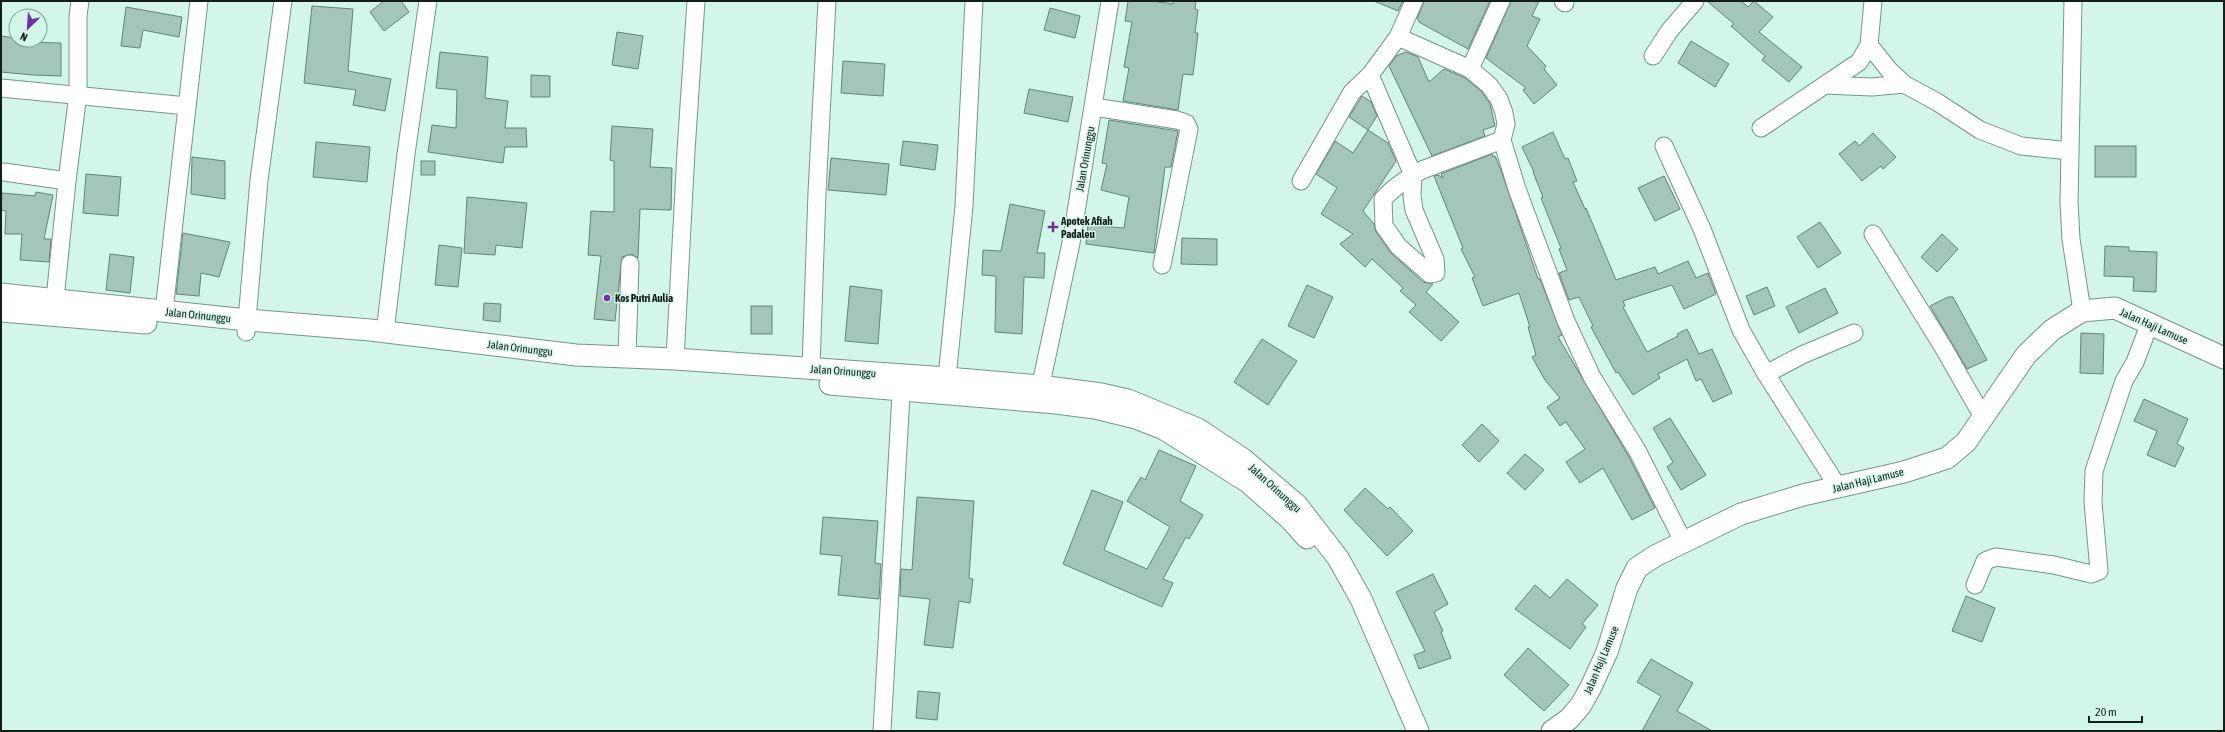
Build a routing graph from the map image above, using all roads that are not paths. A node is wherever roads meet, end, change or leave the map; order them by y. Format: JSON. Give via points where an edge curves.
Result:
{"nodes":[{"id":1,"x":80,"y":1,"type":"edge"},
{"id":2,"x":199,"y":1,"type":"edge"},
{"id":3,"x":282,"y":1,"type":"edge"},
{"id":4,"x":428,"y":1,"type":"edge"},
{"id":5,"x":696,"y":1,"type":"edge"},
{"id":6,"x":827,"y":1,"type":"edge"},
{"id":7,"x":974,"y":1,"type":"edge"},
{"id":8,"x":1110,"y":1,"type":"edge"},
{"id":9,"x":1414,"y":1,"type":"edge"},
{"id":10,"x":1501,"y":1,"type":"edge"},
{"id":11,"x":1695,"y":1,"type":"edge"},
{"id":12,"x":1873,"y":1,"type":"edge"},
{"id":13,"x":2073,"y":1,"type":"edge"},
{"id":14,"x":1398,"y":37,"type":"junction"},
{"id":15,"x":1869,"y":44,"type":"junction"},
{"id":16,"x":1653,"y":56,"type":"dead end"},
{"id":17,"x":1470,"y":69,"type":"junction"},
{"id":18,"x":1370,"y":75,"type":"junction"},
{"id":19,"x":1904,"y":84,"type":"junction"},
{"id":20,"x":1825,"y":85,"type":"junction"},
{"id":21,"x":1,"y":88,"type":"edge"},
{"id":22,"x":78,"y":94,"type":"junction"},
{"id":23,"x":187,"y":106,"type":"junction"},
{"id":24,"x":1094,"y":107,"type":"junction"},
{"id":25,"x":1761,"y":128,"type":"dead end"},
{"id":26,"x":1502,"y":140,"type":"junction"},
{"id":27,"x":1664,"y":146,"type":"dead end"},
{"id":28,"x":2070,"y":151,"type":"junction"},
{"id":29,"x":4,"y":172,"type":"dead end"},
{"id":30,"x":1413,"y":175,"type":"junction"},
{"id":31,"x":67,"y":181,"type":"junction"},
{"id":32,"x":1301,"y":181,"type":"dead end"},
{"id":33,"x":1873,"y":234,"type":"dead end"},
{"id":34,"x":630,"y":264,"type":"dead end"},
{"id":35,"x":1162,"y":265,"type":"dead end"},
{"id":36,"x":1,"y":294,"type":"edge"},
{"id":37,"x":55,"y":299,"type":"junction"},
{"id":38,"x":1,"y":311,"type":"edge"},
{"id":39,"x":164,"y":311,"type":"junction"},
{"id":40,"x":2082,"y":311,"type":"junction"},
{"id":41,"x":2150,"y":323,"type":"junction"},
{"id":42,"x":247,"y":326,"type":"junction"},
{"id":43,"x":385,"y":332,"type":"junction"},
{"id":44,"x":1854,"y":333,"type":"dead end"},
{"id":45,"x":627,"y":356,"type":"junction"},
{"id":46,"x":575,"y":358,"type":"junction"},
{"id":47,"x":675,"y":358,"type":"junction"},
{"id":48,"x":2224,"y":358,"type":"edge"},
{"id":49,"x":598,"y":360,"type":"junction"},
{"id":50,"x":811,"y":368,"type":"junction"},
{"id":51,"x":1766,"y":374,"type":"junction"},
{"id":52,"x":947,"y":378,"type":"junction"},
{"id":53,"x":902,"y":382,"type":"junction"},
{"id":54,"x":1038,"y":394,"type":"junction"},
{"id":55,"x":1984,"y":417,"type":"junction"},
{"id":56,"x":1838,"y":487,"type":"junction"},
{"id":57,"x":1684,"y":543,"type":"junction"},
{"id":58,"x":1974,"y":585,"type":"dead end"},
{"id":59,"x":882,"y":731,"type":"edge"},
{"id":60,"x":1407,"y":731,"type":"edge"},
{"id":61,"x":1418,"y":731,"type":"edge"},
{"id":62,"x":1552,"y":731,"type":"edge"}],
"edges":[{"from":1,"to":22,"type":"street"},
{"from":2,"to":23,"type":"street"},
{"from":3,"to":42,"type":"street","via":[[259,180]]},
{"from":4,"to":43,"type":"street","via":[[406,154]]},
{"from":5,"to":47,"type":"street"},
{"from":6,"to":50,"type":"street"},
{"from":7,"to":52,"type":"street","via":[[964,206]]},
{"from":8,"to":24,"type":"street","name":"Jalan Orinunggu"},
{"from":9,"to":14,"type":"street"},
{"from":10,"to":17,"type":"street"},
{"from":11,"to":16,"type":"street","via":[[1670,30]]},
{"from":12,"to":15,"type":"street"},
{"from":13,"to":28,"type":"street"},
{"from":14,"to":17,"type":"street"},
{"from":14,"to":18,"type":"street"},
{"from":15,"to":19,"type":"street","via":[[1889,70]]},
{"from":15,"to":20,"type":"street","via":[[1859,62]]},
{"from":17,"to":26,"type":"street","via":[[1489,85],[1499,99],[1506,124]]},
{"from":18,"to":30,"type":"street"},
{"from":18,"to":32,"type":"street","via":[[1352,92]]},
{"from":19,"to":20,"type":"street","via":[[1872,87]]},
{"from":19,"to":28,"type":"street","via":[[1980,130],[2004,140],[2022,146]]},
{"from":20,"to":25,"type":"street"},
{"from":21,"to":22,"type":"street"},
{"from":22,"to":23,"type":"street"},
{"from":22,"to":31,"type":"street"},
{"from":23,"to":39,"type":"street"},
{"from":24,"to":35,"type":"street","via":[[1177,120],[1186,123],[1189,129]]},
{"from":24,"to":54,"type":"street","name":"Jalan Orinunggu","via":[[1071,243]]},
{"from":26,"to":30,"type":"street","via":[[1430,166]]},
{"from":26,"to":57,"type":"street","via":[[1542,260],[1578,348],[1592,377],[1638,452]]},
{"from":27,"to":51,"type":"street","via":[[1702,229],[1741,330]]},
{"from":28,"to":40,"type":"street","via":[[2071,239]]},
{"from":29,"to":31,"type":"street"},
{"from":30,"to":30,"type":"street","via":[[1399,182],[1382,199],[1384,226],[1399,247],[1430,274],[1436,273],[1436,259],[1414,210]]},
{"from":31,"to":37,"type":"street"},
{"from":33,"to":55,"type":"street"},
{"from":34,"to":45,"type":"street"},
{"from":36,"to":37,"type":"street","name":"Jalan Orinunggu"},
{"from":37,"to":39,"type":"street","name":"Jalan Orinunggu"},
{"from":38,"to":42,"type":"street","name":"Jalan Orinunggu"},
{"from":39,"to":42,"type":"street","name":"Jalan Orinunggu"},
{"from":40,"to":41,"type":"street","name":"Jalan Haji Lamuse","via":[[2115,308]]},
{"from":40,"to":55,"type":"street","name":"Jalan Haji Lamuse","via":[[2052,330],[2026,355]]},
{"from":41,"to":48,"type":"street","name":"Jalan Haji Lamuse"},
{"from":41,"to":58,"type":"street","via":[[2135,362],[2124,381],[2094,471],[2093,502],[2099,571],[2091,574],[2054,565],[1996,557],[1985,561]]},
{"from":42,"to":43,"type":"street","name":"Jalan Orinunggu"},
{"from":42,"to":46,"type":"street","name":"Jalan Orinunggu"},
{"from":43,"to":46,"type":"street","name":"Jalan Orinunggu"},
{"from":44,"to":51,"type":"street","via":[[1802,355]]},
{"from":45,"to":47,"type":"street","name":"Jalan Orinunggu"},
{"from":45,"to":49,"type":"street","name":"Jalan Orinunggu"},
{"from":46,"to":49,"type":"street","name":"Jalan Orinunggu"},
{"from":47,"to":50,"type":"street","name":"Jalan Orinunggu"},
{"from":49,"to":53,"type":"street","name":"Jalan Orinunggu"},
{"from":50,"to":53,"type":"street","name":"Jalan Orinunggu"},
{"from":51,"to":56,"type":"street"},
{"from":52,"to":53,"type":"street","name":"Jalan Orinunggu"},
{"from":52,"to":54,"type":"street","name":"Jalan Orinunggu"},
{"from":53,"to":54,"type":"street","name":"Jalan Orinunggu"},
{"from":53,"to":59,"type":"street"},
{"from":54,"to":60,"type":"street","name":"Jalan Orinunggu","via":[[1136,418],[1164,430],[1248,482],[1290,519],[1323,556],[1397,703]]},
{"from":54,"to":61,"type":"street","name":"Jalan Orinunggu","via":[[1101,394],[1128,400],[1198,429],[1242,459],[1297,505],[1338,558],[1361,600]]},
{"from":55,"to":56,"type":"street","name":"Jalan Haji Lamuse","via":[[1966,442],[1947,458],[1904,472]]},
{"from":56,"to":57,"type":"street","name":"Jalan Haji Lamuse","via":[[1741,514]]},
{"from":57,"to":62,"type":"street","name":"Jalan Haji Lamuse","via":[[1655,556],[1637,568],[1627,588],[1607,652],[1591,687],[1569,719]]}]}
